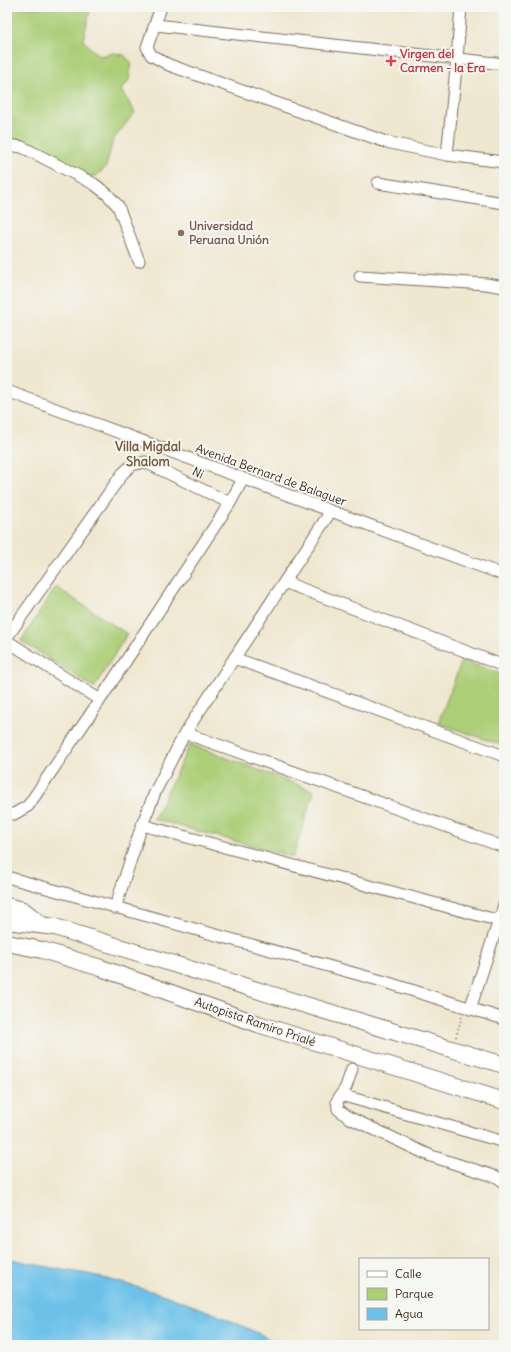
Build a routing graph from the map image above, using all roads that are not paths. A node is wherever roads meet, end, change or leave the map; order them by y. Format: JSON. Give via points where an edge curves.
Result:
{"nodes":[{"id":1,"x":162,"y":7,"type":"edge"},
{"id":2,"x":461,"y":7,"type":"edge"},
{"id":3,"x":156,"y":25,"type":"junction"},
{"id":4,"x":457,"y":58,"type":"junction"},
{"id":5,"x":504,"y":64,"type":"edge"},
{"id":6,"x":7,"y":145,"type":"edge"},
{"id":7,"x":447,"y":155,"type":"junction"},
{"id":8,"x":504,"y":162,"type":"edge"},
{"id":9,"x":378,"y":183,"type":"dead end"},
{"id":10,"x":504,"y":203,"type":"edge"},
{"id":11,"x":139,"y":262,"type":"dead end"},
{"id":12,"x":360,"y":276,"type":"dead end"},
{"id":13,"x":504,"y":287,"type":"edge"},
{"id":14,"x":7,"y":391,"type":"edge"},
{"id":15,"x":244,"y":479,"type":"junction"},
{"id":16,"x":230,"y":503,"type":"junction"},
{"id":17,"x":331,"y":511,"type":"junction"},
{"id":18,"x":504,"y":575,"type":"edge"},
{"id":19,"x":284,"y":582,"type":"junction"},
{"id":20,"x":7,"y":637,"type":"edge"},
{"id":21,"x":7,"y":641,"type":"edge"},
{"id":22,"x":234,"y":658,"type":"junction"},
{"id":23,"x":504,"y":666,"type":"edge"},
{"id":24,"x":100,"y":700,"type":"junction"},
{"id":25,"x":185,"y":733,"type":"junction"},
{"id":26,"x":504,"y":756,"type":"edge"},
{"id":27,"x":7,"y":814,"type":"edge"},
{"id":28,"x":142,"y":825,"type":"junction"},
{"id":29,"x":504,"y":847,"type":"edge"},
{"id":30,"x":7,"y":877,"type":"edge"},
{"id":31,"x":504,"y":905,"type":"edge"},
{"id":32,"x":7,"y":906,"type":"edge"},
{"id":33,"x":115,"y":908,"type":"junction"},
{"id":34,"x":7,"y":921,"type":"edge"},
{"id":35,"x":501,"y":921,"type":"edge"},
{"id":36,"x":42,"y":925,"type":"junction"},
{"id":37,"x":7,"y":943,"type":"edge"},
{"id":38,"x":467,"y":1008,"type":"junction"},
{"id":39,"x":504,"y":1019,"type":"edge"},
{"id":40,"x":504,"y":1065,"type":"edge"},
{"id":41,"x":352,"y":1069,"type":"dead end"},
{"id":42,"x":341,"y":1095,"type":"junction"},
{"id":43,"x":504,"y":1101,"type":"edge"},
{"id":44,"x":504,"y":1142,"type":"edge"},
{"id":45,"x":504,"y":1182,"type":"edge"}],
"edges":[{"from":1,"to":3,"type":"street"},
{"from":2,"to":4,"type":"street"},
{"from":3,"to":4,"type":"street"},
{"from":3,"to":7,"type":"street","via":[[147,47],[151,55],[169,65],[386,142]]},
{"from":4,"to":5,"type":"street"},
{"from":4,"to":7,"type":"street"},
{"from":6,"to":11,"type":"street","via":[[22,147],[94,184],[107,194],[118,206]]},
{"from":7,"to":8,"type":"street"},
{"from":9,"to":10,"type":"street"},
{"from":12,"to":13,"type":"street"},
{"from":14,"to":15,"type":"street","name":"Avenida Bernard de Balaguer"},
{"from":15,"to":16,"type":"street"},
{"from":15,"to":17,"type":"street","name":"Avenida Bernard de Balaguer"},
{"from":16,"to":20,"type":"street","name":"Ni","via":[[145,462],[132,465],[123,473]]},
{"from":16,"to":24,"type":"street"},
{"from":17,"to":18,"type":"street","name":"Avenida Bernard de Balaguer"},
{"from":17,"to":19,"type":"street"},
{"from":19,"to":22,"type":"street"},
{"from":19,"to":23,"type":"street"},
{"from":21,"to":24,"type":"street"},
{"from":22,"to":25,"type":"street"},
{"from":22,"to":26,"type":"street"},
{"from":24,"to":27,"type":"street","via":[[28,806],[14,814]]},
{"from":25,"to":28,"type":"street","via":[[156,790]]},
{"from":25,"to":29,"type":"street"},
{"from":28,"to":33,"type":"street"},
{"from":28,"to":35,"type":"street"},
{"from":30,"to":33,"type":"street"},
{"from":31,"to":35,"type":"street"},
{"from":32,"to":36,"type":"highway","via":[[23,910]]},
{"from":33,"to":38,"type":"street","via":[[382,981]]},
{"from":34,"to":36,"type":"highway"},
{"from":35,"to":38,"type":"street"},
{"from":36,"to":40,"type":"highway"},
{"from":37,"to":43,"type":"highway","name":"Autopista Ramiro Prialé","via":[[42,950],[100,968],[258,1024]]},
{"from":38,"to":39,"type":"street"},
{"from":41,"to":42,"type":"street"},
{"from":42,"to":44,"type":"street"},
{"from":42,"to":45,"type":"street","via":[[337,1101],[338,1109],[348,1117],[431,1156],[497,1177]]}]}
